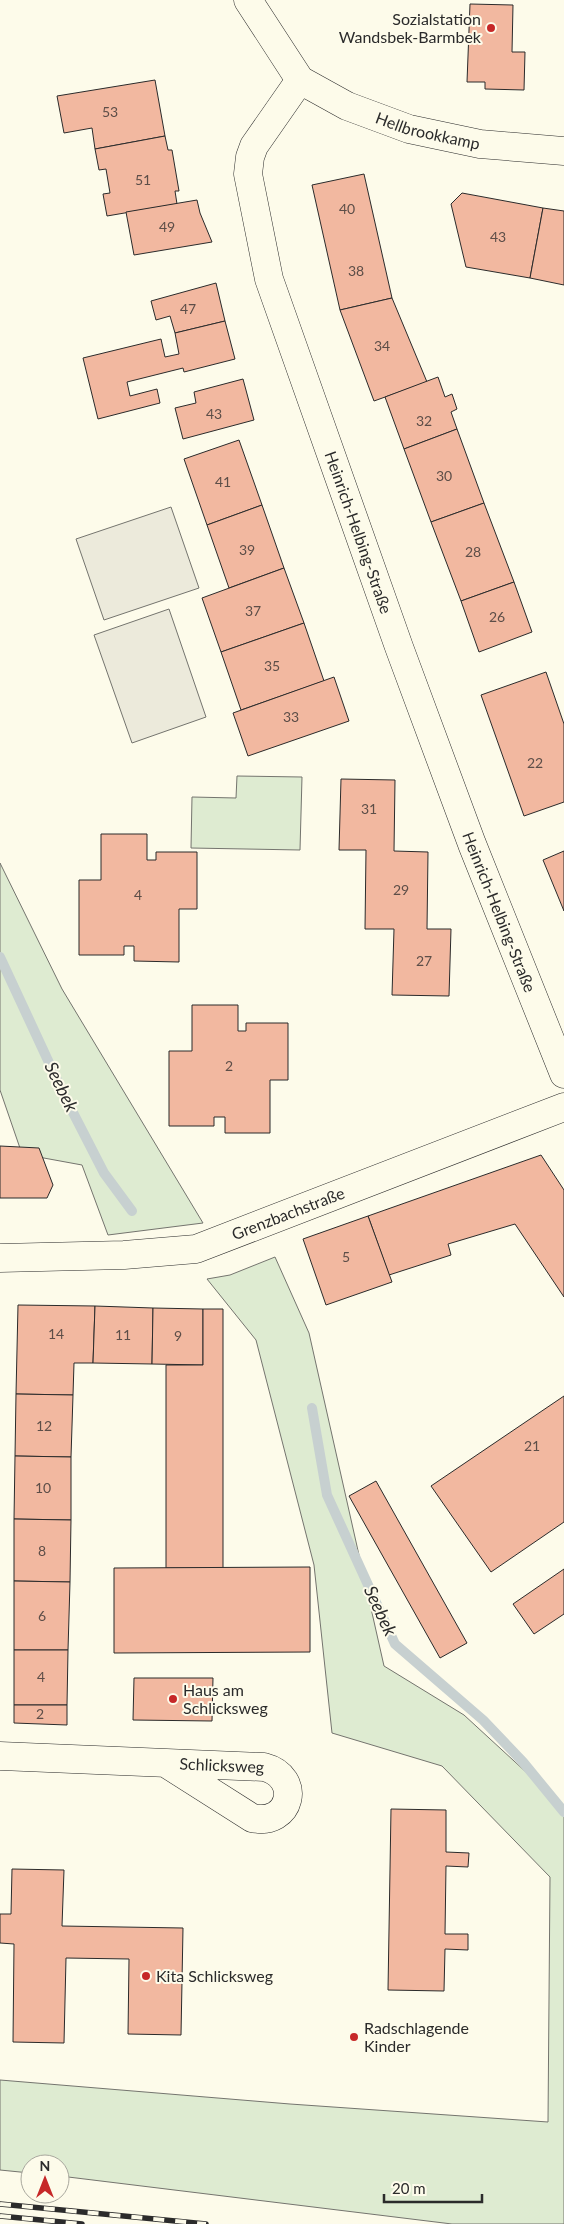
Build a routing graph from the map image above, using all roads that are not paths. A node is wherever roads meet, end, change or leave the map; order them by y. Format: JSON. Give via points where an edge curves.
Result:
{"nodes":[{"id":1,"x":248,"y":0,"type":"edge"},
{"id":2,"x":300,"y":80,"type":"junction"},
{"id":3,"x":564,"y":151,"type":"edge"},
{"id":4,"x":564,"y":1074,"type":"edge"},
{"id":5,"x":564,"y":1107,"type":"edge"},
{"id":6,"x":0,"y":1258,"type":"edge"},
{"id":7,"x":0,"y":1756,"type":"edge"},
{"id":8,"x":167,"y":1764,"type":"dead end"}],
"edges":[{"from":1,"to":2,"type":"street"},
{"from":2,"to":3,"type":"street","name":"Hellbrookkamp","via":[[347,106],[409,129],[480,144]]},
{"from":2,"to":4,"type":"street","name":"Heinrich-Helbing-Straße","via":[[254,146],[250,157],[248,174],[269,279],[468,835]]},
{"from":5,"to":6,"type":"street","name":"Grenzbachstraße","via":[[196,1249],[124,1255]]},
{"from":7,"to":8,"type":"street","name":"Schlicksweg"}]}
